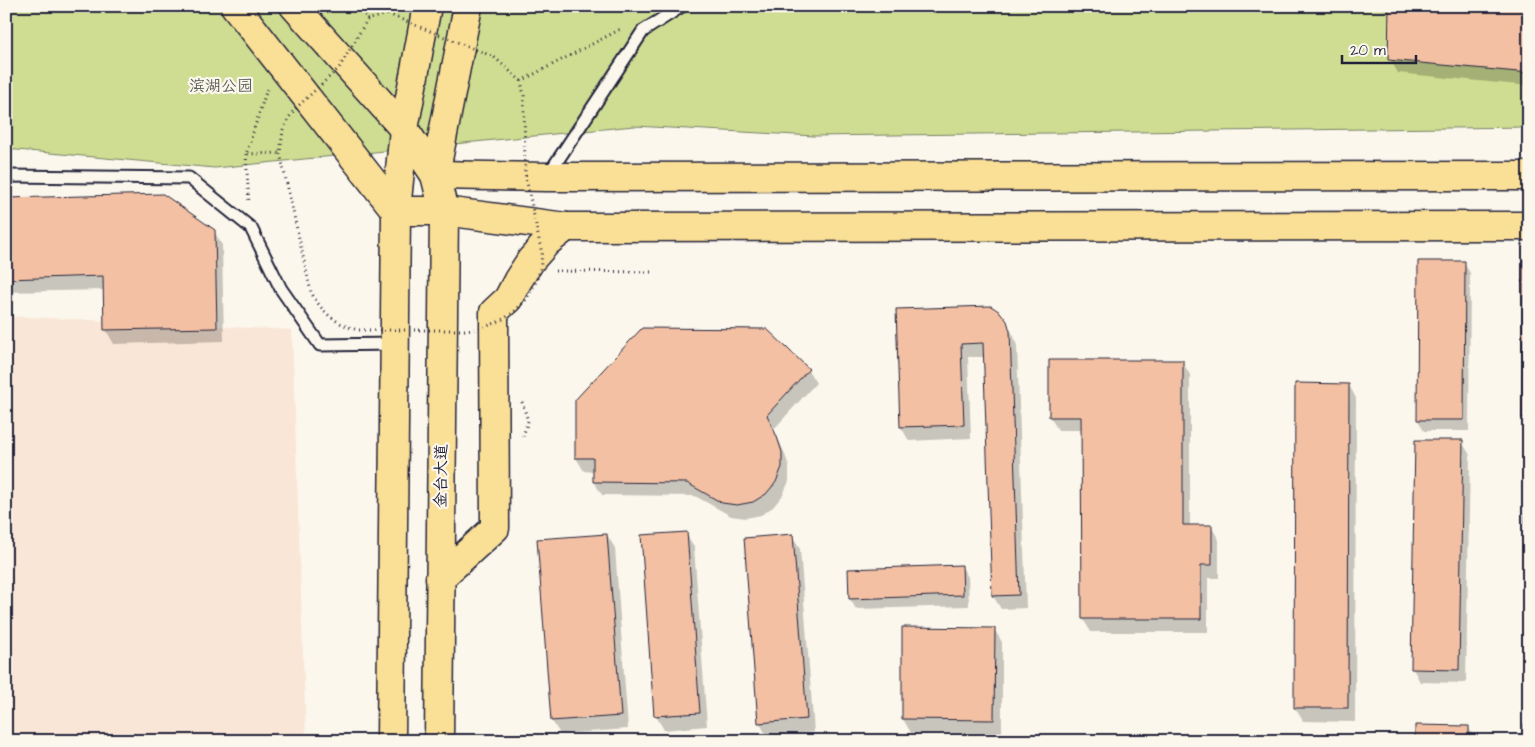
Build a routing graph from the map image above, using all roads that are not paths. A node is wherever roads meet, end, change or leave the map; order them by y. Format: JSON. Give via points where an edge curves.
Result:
{"nodes":[{"id":1,"x":235,"y":6,"type":"edge"},
{"id":2,"x":294,"y":6,"type":"edge"},
{"id":3,"x":427,"y":6,"type":"edge"},
{"id":4,"x":468,"y":6,"type":"edge"},
{"id":5,"x":682,"y":6,"type":"edge"},
{"id":6,"x":404,"y":129,"type":"junction"},
{"id":7,"x":435,"y":175,"type":"junction"},
{"id":8,"x":6,"y":176,"type":"edge"},
{"id":9,"x":1529,"y":176,"type":"edge"},
{"id":10,"x":547,"y":177,"type":"junction"},
{"id":11,"x":396,"y":211,"type":"junction"},
{"id":12,"x":444,"y":211,"type":"junction"},
{"id":13,"x":1529,"y":226,"type":"edge"},
{"id":14,"x":566,"y":227,"type":"junction"},
{"id":15,"x":395,"y":344,"type":"junction"},
{"id":16,"x":440,"y":578,"type":"junction"},
{"id":17,"x":391,"y":741,"type":"edge"},
{"id":18,"x":439,"y":741,"type":"edge"}],
"edges":[{"from":1,"to":11,"type":"main road"},
{"from":2,"to":6,"type":"main road"},
{"from":3,"to":6,"type":"main road"},
{"from":4,"to":7,"type":"main road"},
{"from":5,"to":10,"type":"lane","via":[[643,31]]},
{"from":6,"to":7,"type":"main road"},
{"from":6,"to":11,"type":"main road"},
{"from":7,"to":10,"type":"main road"},
{"from":7,"to":12,"type":"main road","name":"金台大道"},
{"from":8,"to":15,"type":"lane","via":[[189,178],[251,228],[281,289],[320,345]]},
{"from":9,"to":10,"type":"main road"},
{"from":11,"to":12,"type":"main road"},
{"from":11,"to":15,"type":"main road"},
{"from":12,"to":14,"type":"main road"},
{"from":12,"to":16,"type":"main road","name":"金台大道"},
{"from":13,"to":14,"type":"main road"},
{"from":14,"to":16,"type":"main road","via":[[531,260],[508,299],[494,312],[495,528]]},
{"from":15,"to":17,"type":"main road"},
{"from":16,"to":18,"type":"main road","name":"金台大道"}]}
